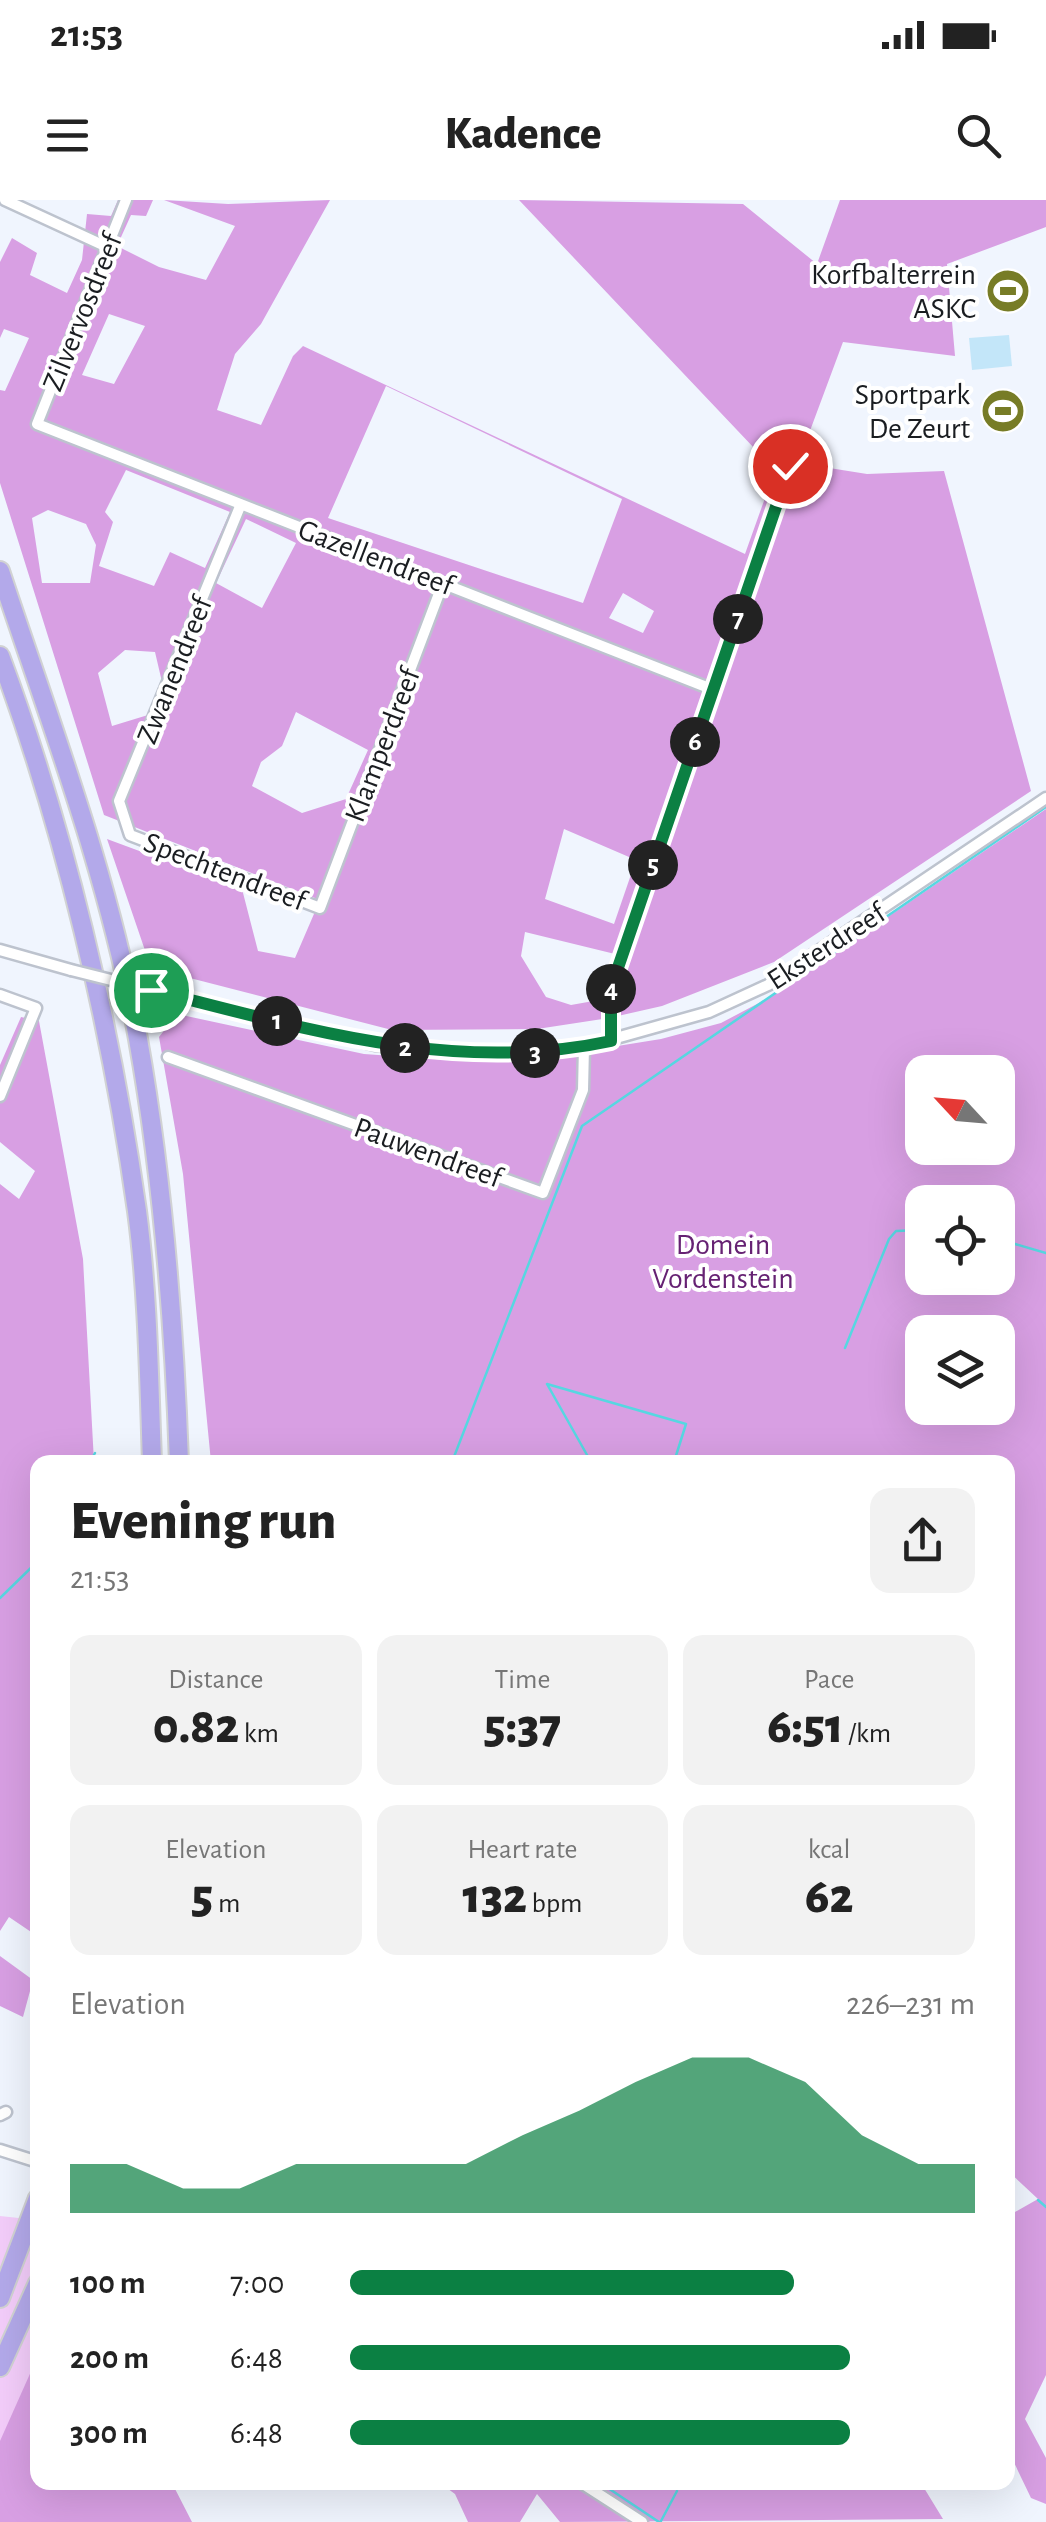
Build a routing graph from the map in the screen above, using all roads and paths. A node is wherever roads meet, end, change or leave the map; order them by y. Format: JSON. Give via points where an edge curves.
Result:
{"nodes":[{"id":1,"x":5,"y":200,"type":"edge"},
{"id":2,"x":126,"y":200,"type":"edge"},
{"id":3,"x":107,"y":247,"type":"junction"},
{"id":4,"x":38,"y":424,"type":"joint"},
{"id":5,"x":797,"y":444,"type":"dead end"},
{"id":6,"x":241,"y":504,"type":"junction"},
{"id":7,"x":0,"y":572,"type":"edge"},
{"id":8,"x":444,"y":582,"type":"junction"},
{"id":9,"x":0,"y":656,"type":"edge"},
{"id":10,"x":714,"y":690,"type":"junction"},
{"id":11,"x":1046,"y":798,"type":"edge"},
{"id":12,"x":130,"y":835,"type":"joint"},
{"id":13,"x":320,"y":908,"type":"joint"},
{"id":14,"x":0,"y":950,"type":"edge"},
{"id":15,"x":0,"y":995,"type":"edge"},
{"id":16,"x":611,"y":1041,"type":"junction"},
{"id":17,"x":584,"y":1047,"type":"junction"},
{"id":18,"x":168,"y":1057,"type":"dead end"},
{"id":19,"x":0,"y":1096,"type":"edge"},
{"id":20,"x":152,"y":1455,"type":"edge"},
{"id":21,"x":179,"y":1455,"type":"edge"},
{"id":22,"x":0,"y":2150,"type":"edge"},
{"id":23,"x":30,"y":2160,"type":"edge"},
{"id":24,"x":30,"y":2219,"type":"edge"},
{"id":25,"x":0,"y":2298,"type":"edge"},
{"id":26,"x":30,"y":2301,"type":"edge"},
{"id":27,"x":0,"y":2367,"type":"edge"},
{"id":28,"x":592,"y":2490,"type":"edge"},
{"id":29,"x":642,"y":2522,"type":"edge"}],
"edges":[{"from":1,"to":3,"type":"street"},
{"from":2,"to":3,"type":"street","name":"Zilvervosdreef"},
{"from":3,"to":4,"type":"street","name":"Zilvervosdreef"},
{"from":4,"to":6,"type":"street","name":"Gazellendreef"},
{"from":5,"to":10,"type":"street"},
{"from":6,"to":8,"type":"street","name":"Gazellendreef"},
{"from":6,"to":12,"type":"street","name":"Zwanendreef","via":[[119,801]]},
{"from":7,"to":21,"type":"highway","via":[[93,855],[137,1035],[164,1211]]},
{"from":8,"to":10,"type":"street","name":"Gazellendreef"},
{"from":8,"to":13,"type":"street","name":"Klamperdreef"},
{"from":9,"to":20,"type":"highway","via":[[56,838],[107,1040],[137,1213]]},
{"from":10,"to":16,"type":"street","via":[[611,988]]},
{"from":11,"to":16,"type":"street","name":"Eksterdreef","via":[[768,985],[709,1012]]},
{"from":12,"to":13,"type":"street","name":"Spechtendreef"},
{"from":14,"to":17,"type":"street","name":"Eksterdreef","bridge":true,"via":[[375,1045],[467,1054]]},
{"from":15,"to":19,"type":"street","via":[[36,1008]]},
{"from":16,"to":17,"type":"street","name":"Eksterdreef"},
{"from":17,"to":18,"type":"street","name":"Pauwendreef","via":[[583,1090],[543,1194]]},
{"from":22,"to":23,"type":"street"},
{"from":24,"to":25,"type":"highway"},
{"from":26,"to":27,"type":"highway"},
{"from":28,"to":29,"type":"street"}]}
